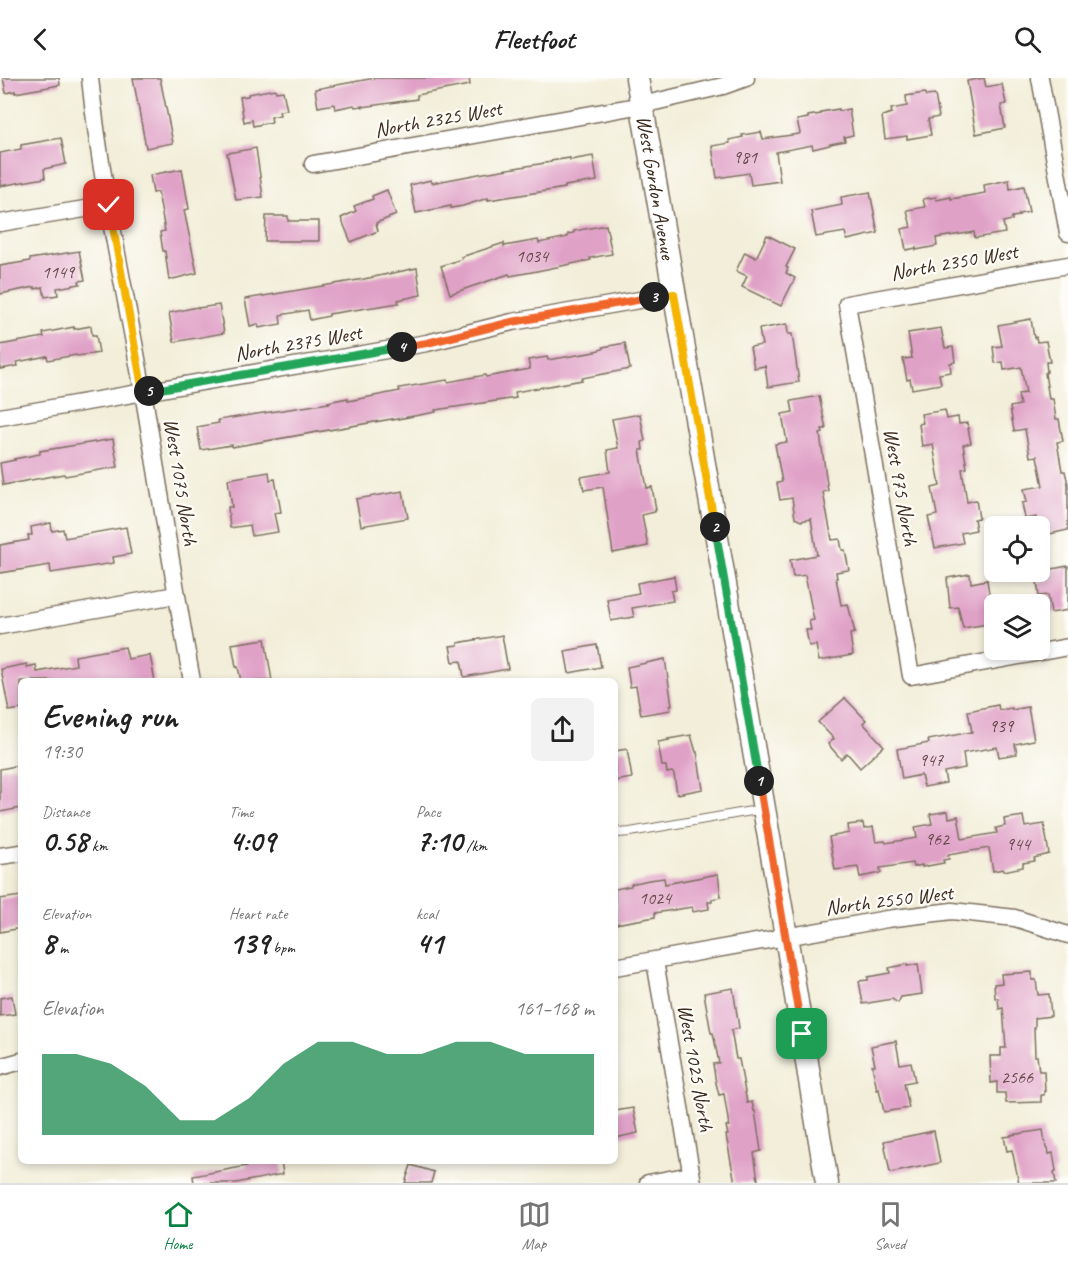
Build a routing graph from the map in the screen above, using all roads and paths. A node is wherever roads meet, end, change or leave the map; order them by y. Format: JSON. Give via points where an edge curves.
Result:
{"nodes":[{"id":1,"x":90,"y":78,"type":"edge"},
{"id":2,"x":637,"y":78,"type":"edge"},
{"id":3,"x":746,"y":78,"type":"edge"},
{"id":4,"x":1040,"y":78,"type":"edge"},
{"id":5,"x":642,"y":105,"type":"junction"},
{"id":6,"x":313,"y":164,"type":"dead end"},
{"id":7,"x":109,"y":205,"type":"junction"},
{"id":8,"x":0,"y":223,"type":"edge"},
{"id":9,"x":1068,"y":233,"type":"edge"},
{"id":10,"x":1068,"y":265,"type":"edge"},
{"id":11,"x":674,"y":294,"type":"junction"},
{"id":12,"x":847,"y":304,"type":"joint"},
{"id":13,"x":143,"y":392,"type":"junction"},
{"id":14,"x":0,"y":417,"type":"edge"},
{"id":15,"x":176,"y":596,"type":"junction"},
{"id":16,"x":0,"y":627,"type":"edge"},
{"id":17,"x":1068,"y":646,"type":"edge"},
{"id":18,"x":191,"y":678,"type":"edge"},
{"id":19,"x":764,"y":809,"type":"junction"},
{"id":20,"x":618,"y":833,"type":"edge"},
{"id":21,"x":18,"y":853,"type":"edge"},
{"id":22,"x":0,"y":856,"type":"edge"},
{"id":23,"x":1068,"y":935,"type":"edge"},
{"id":24,"x":786,"y":938,"type":"junction"},
{"id":25,"x":655,"y":961,"type":"junction"},
{"id":26,"x":618,"y":967,"type":"edge"},
{"id":27,"x":18,"y":1062,"type":"edge"},
{"id":28,"x":0,"y":1067,"type":"edge"},
{"id":29,"x":692,"y":1179,"type":"edge"},
{"id":30,"x":648,"y":1183,"type":"edge"},
{"id":31,"x":827,"y":1183,"type":"edge"}],
"edges":[{"from":1,"to":7,"type":"street","name":"West 1075 North"},
{"from":2,"to":5,"type":"main road","name":"West Gordon Avenue"},
{"from":3,"to":5,"type":"street","name":"North 2325 West"},
{"from":4,"to":9,"type":"street"},
{"from":5,"to":6,"type":"street","name":"North 2325 West"},
{"from":5,"to":11,"type":"main road","name":"West Gordon Avenue"},
{"from":7,"to":8,"type":"street"},
{"from":7,"to":13,"type":"street","name":"West 1075 North"},
{"from":10,"to":12,"type":"street","name":"North 2350 West"},
{"from":11,"to":13,"type":"street","name":"North 2375 West","via":[[512,322],[427,343]]},
{"from":11,"to":19,"type":"main road","name":"West Gordon Avenue"},
{"from":12,"to":17,"type":"street","name":"West 975 North","via":[[911,676]]},
{"from":13,"to":14,"type":"street","name":"North 2375 West"},
{"from":13,"to":15,"type":"street","name":"West 1075 North"},
{"from":15,"to":16,"type":"street"},
{"from":15,"to":18,"type":"street","name":"West 1075 North"},
{"from":19,"to":20,"type":"lane"},
{"from":19,"to":24,"type":"main road","name":"West Gordon Avenue"},
{"from":21,"to":22,"type":"street"},
{"from":23,"to":24,"type":"street","name":"North 2550 West","via":[[1015,918],[951,911]]},
{"from":24,"to":25,"type":"street","name":"North 2550 West"},
{"from":24,"to":31,"type":"main road","name":"West Gordon Avenue"},
{"from":25,"to":26,"type":"street","name":"North 2550 West"},
{"from":25,"to":29,"type":"street","name":"West 1025 North"},
{"from":27,"to":28,"type":"street"},
{"from":29,"to":30,"type":"street"}]}
